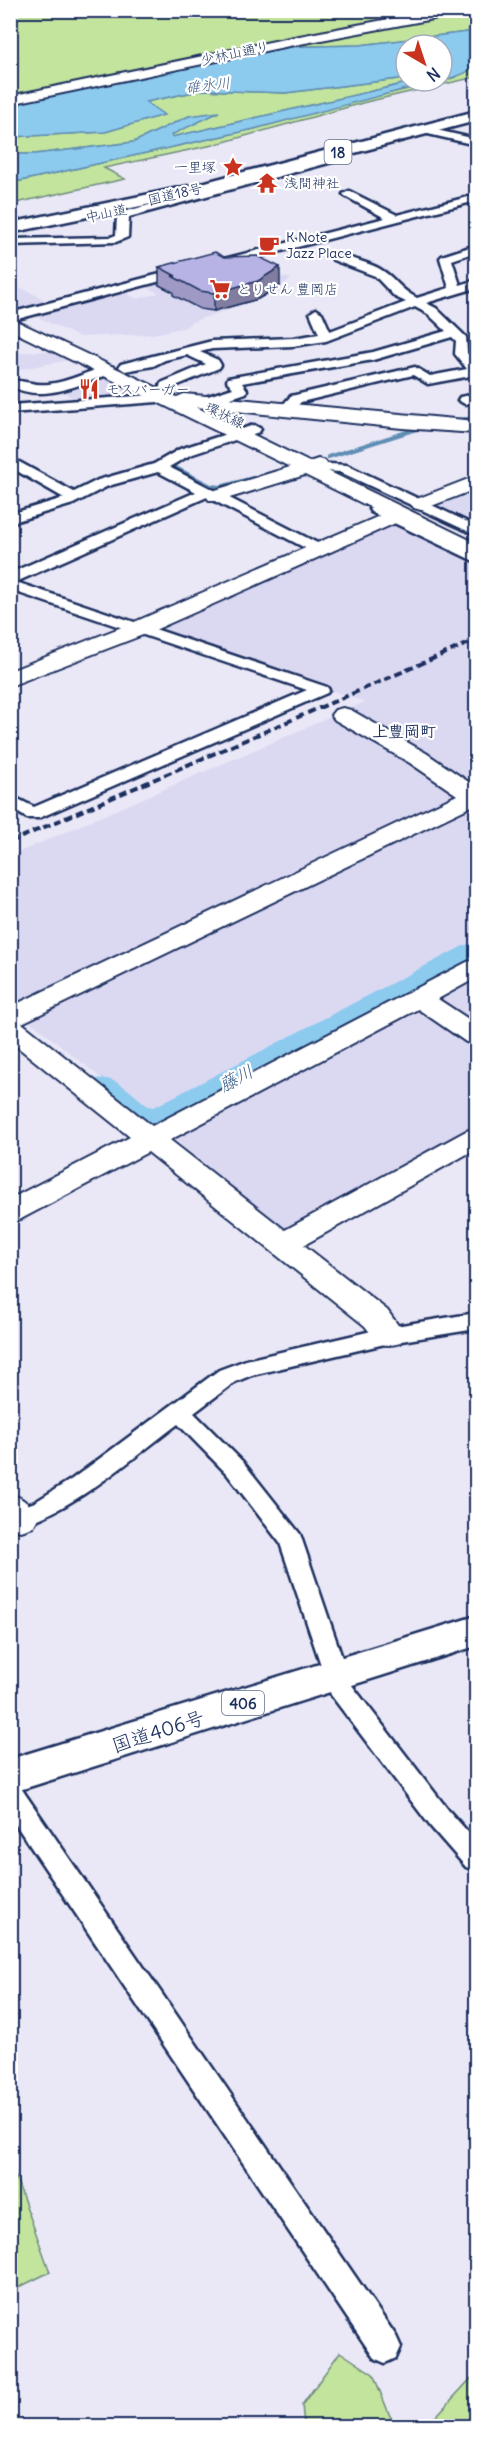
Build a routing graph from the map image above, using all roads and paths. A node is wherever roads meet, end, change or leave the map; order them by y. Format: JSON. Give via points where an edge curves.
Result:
{"nodes":[{"id":1,"x":460,"y":10,"type":"edge"},
{"id":2,"x":10,"y":100,"type":"edge"},
{"id":3,"x":477,"y":111,"type":"edge"},
{"id":4,"x":477,"y":118,"type":"edge"},
{"id":5,"x":432,"y":132,"type":"junction"},
{"id":6,"x":477,"y":142,"type":"edge"},
{"id":7,"x":349,"y":194,"type":"dead end"},
{"id":8,"x":477,"y":198,"type":"edge"},
{"id":9,"x":114,"y":212,"type":"junction"},
{"id":10,"x":396,"y":219,"type":"junction"},
{"id":11,"x":10,"y":222,"type":"edge"},
{"id":12,"x":10,"y":228,"type":"edge"},
{"id":13,"x":10,"y":232,"type":"edge"},
{"id":14,"x":10,"y":242,"type":"edge"},
{"id":15,"x":477,"y":248,"type":"edge"},
{"id":16,"x":337,"y":258,"type":"dead end"},
{"id":17,"x":477,"y":284,"type":"edge"},
{"id":18,"x":456,"y":290,"type":"junction"},
{"id":19,"x":417,"y":302,"type":"junction"},
{"id":20,"x":316,"y":312,"type":"dead end"},
{"id":21,"x":12,"y":317,"type":"edge"},
{"id":22,"x":326,"y":336,"type":"junction"},
{"id":23,"x":458,"y":336,"type":"junction"},
{"id":24,"x":477,"y":339,"type":"edge"},
{"id":25,"x":187,"y":350,"type":"junction"},
{"id":26,"x":117,"y":368,"type":"junction"},
{"id":27,"x":208,"y":369,"type":"junction"},
{"id":28,"x":477,"y":371,"type":"edge"},
{"id":29,"x":234,"y":381,"type":"junction"},
{"id":30,"x":16,"y":384,"type":"dead end"},
{"id":31,"x":166,"y":392,"type":"junction"},
{"id":32,"x":206,"y":403,"type":"junction"},
{"id":33,"x":10,"y":409,"type":"edge"},
{"id":34,"x":284,"y":411,"type":"junction"},
{"id":35,"x":477,"y":427,"type":"edge"},
{"id":36,"x":246,"y":432,"type":"junction"},
{"id":37,"x":26,"y":453,"type":"dead end"},
{"id":38,"x":10,"y":460,"type":"edge"},
{"id":39,"x":159,"y":466,"type":"junction"},
{"id":40,"x":319,"y":468,"type":"junction"},
{"id":41,"x":477,"y":482,"type":"edge"},
{"id":42,"x":211,"y":494,"type":"junction"},
{"id":43,"x":74,"y":498,"type":"junction"},
{"id":44,"x":421,"y":504,"type":"junction"},
{"id":45,"x":393,"y":517,"type":"junction"},
{"id":46,"x":10,"y":519,"type":"edge"},
{"id":47,"x":433,"y":524,"type":"junction"},
{"id":48,"x":477,"y":531,"type":"edge"},
{"id":49,"x":477,"y":540,"type":"edge"},
{"id":50,"x":318,"y":549,"type":"junction"},
{"id":51,"x":477,"y":551,"type":"edge"},
{"id":52,"x":477,"y":558,"type":"edge"},
{"id":53,"x":10,"y":579,"type":"edge"},
{"id":54,"x":10,"y":585,"type":"edge"},
{"id":55,"x":140,"y":628,"type":"junction"},
{"id":56,"x":10,"y":679,"type":"edge"},
{"id":57,"x":343,"y":715,"type":"dead end"},
{"id":58,"x":475,"y":797,"type":"edge"},
{"id":59,"x":10,"y":800,"type":"edge"},
{"id":60,"x":477,"y":968,"type":"edge"},
{"id":61,"x":419,"y":998,"type":"junction"},
{"id":62,"x":10,"y":1018,"type":"edge"},
{"id":63,"x":10,"y":1028,"type":"edge"},
{"id":64,"x":477,"y":1036,"type":"edge"},
{"id":65,"x":477,"y":1137,"type":"edge"},
{"id":66,"x":150,"y":1139,"type":"junction"},
{"id":67,"x":10,"y":1212,"type":"edge"},
{"id":68,"x":283,"y":1244,"type":"junction"},
{"id":69,"x":477,"y":1321,"type":"edge"},
{"id":70,"x":389,"y":1335,"type":"junction"},
{"id":71,"x":178,"y":1411,"type":"junction"},
{"id":72,"x":14,"y":1515,"type":"edge"},
{"id":73,"x":477,"y":1631,"type":"edge"},
{"id":74,"x":335,"y":1674,"type":"junction"},
{"id":75,"x":10,"y":1776,"type":"edge"},
{"id":76,"x":10,"y":1793,"type":"edge"},
{"id":77,"x":477,"y":1859,"type":"edge"},
{"id":78,"x":385,"y":2347,"type":"dead end"}],
"edges":[{"from":1,"to":2,"type":"street","name":"少林山通り"},
{"from":3,"to":11,"type":"highway","name":"国道18号","number":"18","via":[[180,187]]},
{"from":4,"to":5,"type":"street"},
{"from":4,"to":9,"type":"highway","name":"国道18号","number":"18"},
{"from":5,"to":6,"type":"street"},
{"from":5,"to":9,"type":"street"},
{"from":7,"to":10,"type":"street"},
{"from":8,"to":10,"type":"street"},
{"from":9,"to":12,"type":"highway","name":"国道18号","number":"18"},
{"from":9,"to":13,"type":"highway","name":"中山道","number":"18"},
{"from":9,"to":14,"type":"street","via":[[122,237],[112,240]]},
{"from":10,"to":21,"type":"street"},
{"from":15,"to":18,"type":"street","via":[[446,258]]},
{"from":16,"to":19,"type":"street","via":[[378,273],[399,294]]},
{"from":17,"to":18,"type":"street"},
{"from":18,"to":19,"type":"street"},
{"from":19,"to":22,"type":"street"},
{"from":19,"to":23,"type":"street"},
{"from":20,"to":22,"type":"street"},
{"from":21,"to":26,"type":"street","name":"環状線"},
{"from":22,"to":25,"type":"street"},
{"from":23,"to":24,"type":"street"},
{"from":23,"to":28,"type":"street","via":[[460,354]]},
{"from":23,"to":29,"type":"street","via":[[385,354]]},
{"from":25,"to":26,"type":"street","via":[[149,363]]},
{"from":25,"to":27,"type":"street","via":[[214,363]]},
{"from":26,"to":30,"type":"street","via":[[35,390]]},
{"from":26,"to":31,"type":"street","name":"環状線"},
{"from":27,"to":29,"type":"street"},
{"from":27,"to":31,"type":"street"},
{"from":28,"to":34,"type":"street","via":[[428,380],[415,371],[296,399]]},
{"from":29,"to":32,"type":"street","via":[[241,390]]},
{"from":31,"to":32,"type":"street"},
{"from":31,"to":33,"type":"street"},
{"from":31,"to":36,"type":"street","name":"環状線"},
{"from":32,"to":34,"type":"street"},
{"from":32,"to":36,"type":"street","name":"環状線"},
{"from":34,"to":35,"type":"street"},
{"from":36,"to":39,"type":"street","via":[[185,452]]},
{"from":36,"to":40,"type":"street","name":"環状線"},
{"from":37,"to":38,"type":"street"},
{"from":38,"to":43,"type":"street"},
{"from":39,"to":42,"type":"street"},
{"from":39,"to":43,"type":"street","via":[[103,483]]},
{"from":40,"to":42,"type":"street"},
{"from":40,"to":44,"type":"street","via":[[342,468]]},
{"from":40,"to":45,"type":"street","via":[[314,478]]},
{"from":40,"to":47,"type":"street","name":"環状線"},
{"from":41,"to":44,"type":"street"},
{"from":42,"to":50,"type":"street"},
{"from":42,"to":53,"type":"street"},
{"from":43,"to":46,"type":"street"},
{"from":44,"to":48,"type":"street"},
{"from":45,"to":50,"type":"street"},
{"from":45,"to":52,"type":"street"},
{"from":47,"to":49,"type":"street"},
{"from":47,"to":51,"type":"street"},
{"from":50,"to":55,"type":"street"},
{"from":54,"to":55,"type":"street"},
{"from":55,"to":56,"type":"street"},
{"from":55,"to":59,"type":"street","via":[[321,690],[33,814]]},
{"from":57,"to":58,"type":"street","via":[[418,758]]},
{"from":58,"to":62,"type":"street"},
{"from":60,"to":61,"type":"street"},
{"from":61,"to":64,"type":"street"},
{"from":61,"to":66,"type":"street"},
{"from":63,"to":66,"type":"street"},
{"from":65,"to":68,"type":"street"},
{"from":66,"to":67,"type":"street"},
{"from":66,"to":68,"type":"street"},
{"from":68,"to":70,"type":"street","via":[[376,1318]]},
{"from":69,"to":70,"type":"street"},
{"from":70,"to":71,"type":"street","via":[[246,1368],[227,1376]]},
{"from":71,"to":72,"type":"street","via":[[80,1485],[43,1508]]},
{"from":71,"to":74,"type":"street","via":[[235,1468],[291,1540]]},
{"from":73,"to":74,"type":"highway","name":"国道406号","number":"406"},
{"from":74,"to":75,"type":"highway","name":"国道406号","number":"406"},
{"from":74,"to":77,"type":"street","via":[[340,1688],[440,1820]]},
{"from":76,"to":78,"type":"street"}]}
